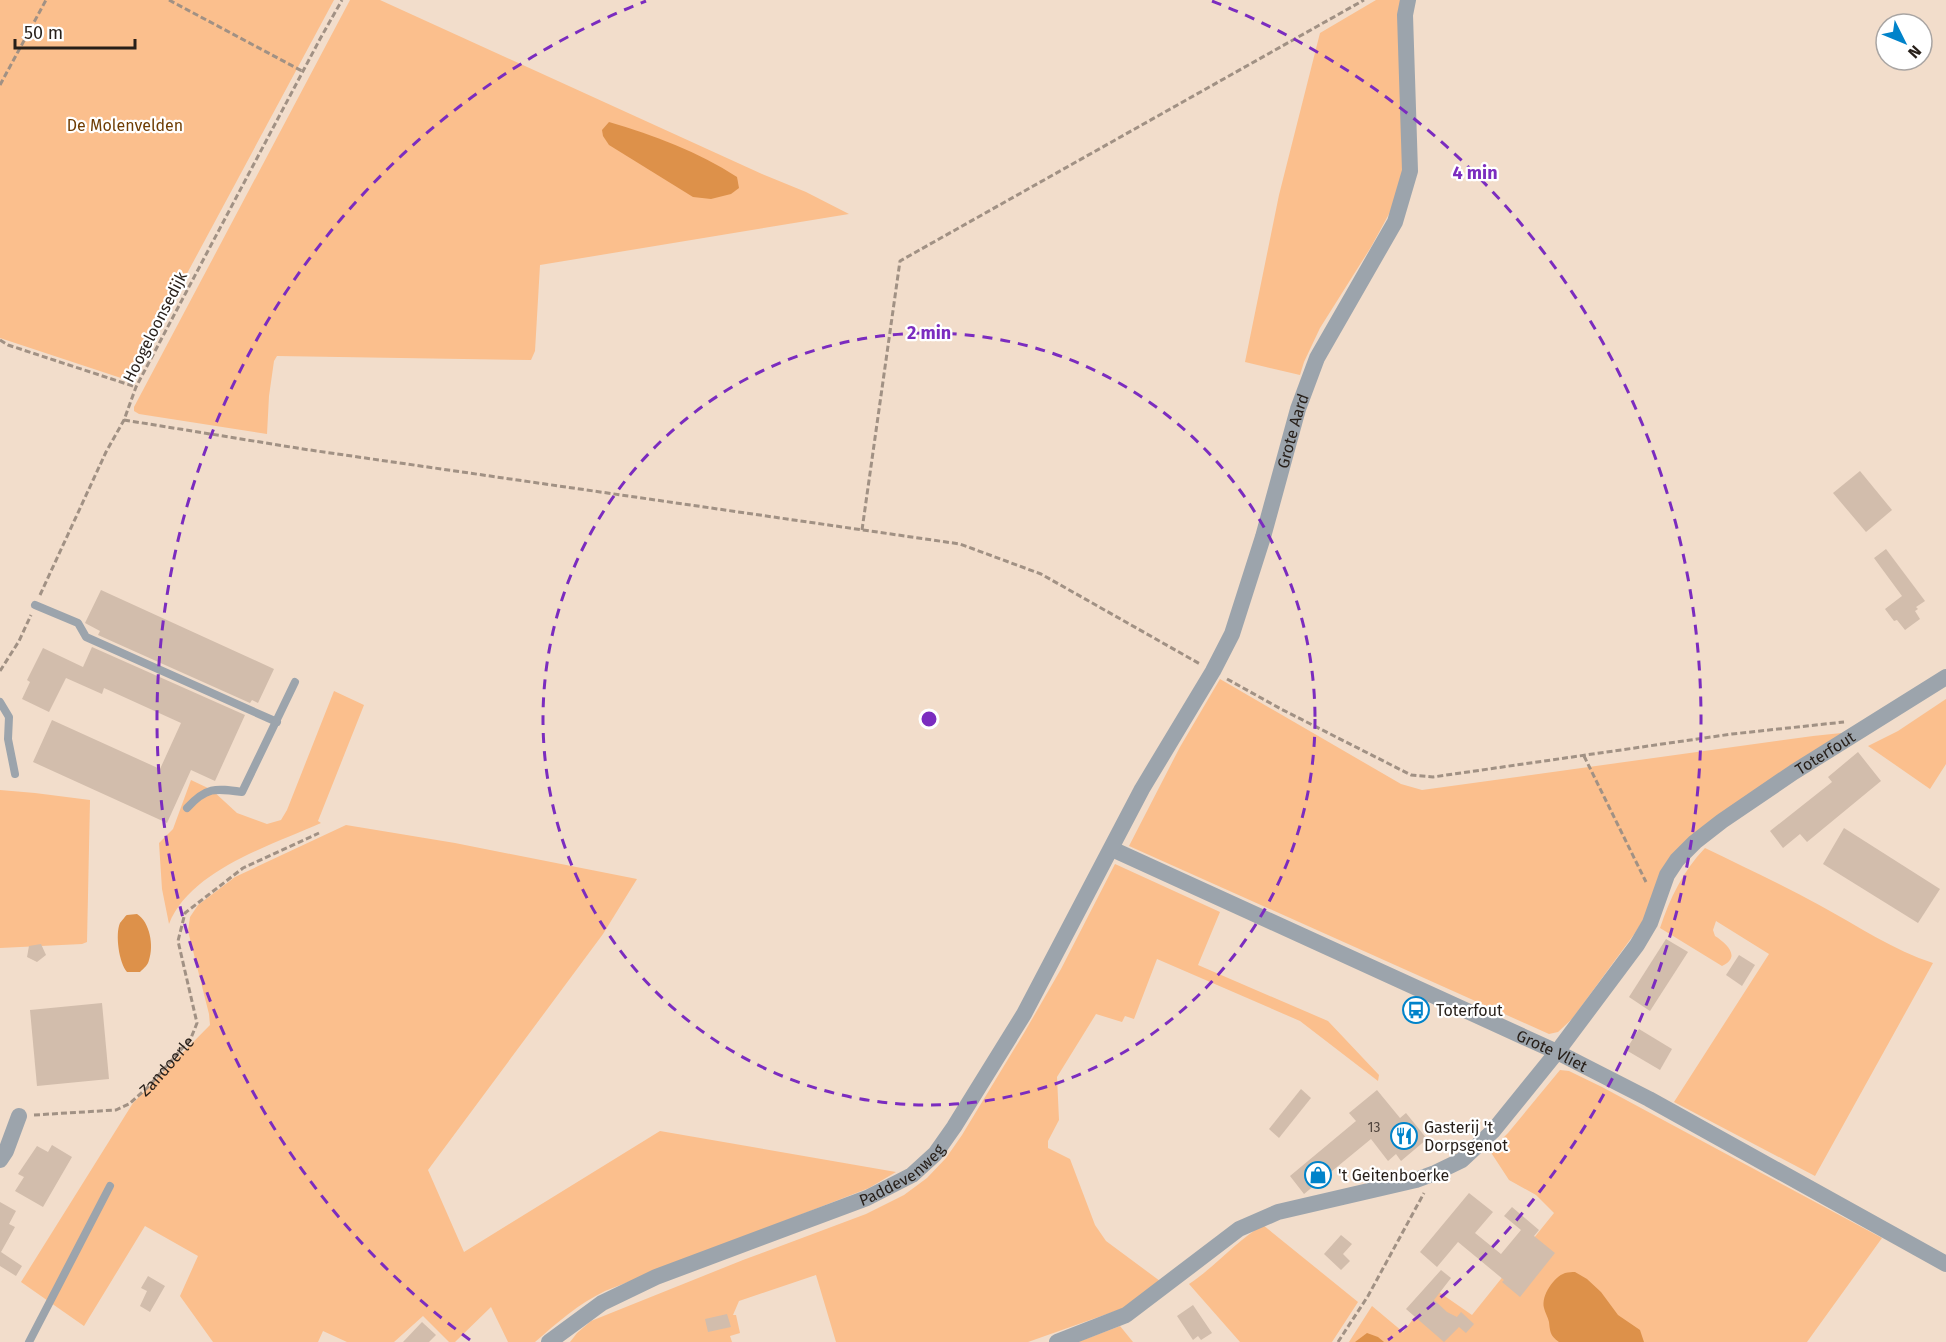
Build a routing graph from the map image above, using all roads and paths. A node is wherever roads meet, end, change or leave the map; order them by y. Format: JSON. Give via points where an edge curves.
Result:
{"nodes":[{"id":1,"x":46,"y":0,"type":"edge"},
{"id":2,"x":169,"y":0,"type":"edge"},
{"id":3,"x":342,"y":0,"type":"edge"},
{"id":4,"x":1364,"y":0,"type":"edge"},
{"id":5,"x":1408,"y":0,"type":"edge"},
{"id":6,"x":303,"y":72,"type":"junction"},
{"id":7,"x":0,"y":85,"type":"edge"},
{"id":8,"x":0,"y":340,"type":"edge"},
{"id":9,"x":136,"y":387,"type":"junction"},
{"id":10,"x":124,"y":420,"type":"junction"},
{"id":11,"x":862,"y":530,"type":"junction"},
{"id":12,"x":35,"y":605,"type":"junction"},
{"id":13,"x":0,"y":671,"type":"edge"},
{"id":14,"x":1212,"y":671,"type":"junction"},
{"id":15,"x":1946,"y":677,"type":"edge"},
{"id":16,"x":295,"y":682,"type":"dead end"},
{"id":17,"x":0,"y":702,"type":"edge"},
{"id":18,"x":277,"y":722,"type":"junction"},
{"id":19,"x":1846,"y":722,"type":"dead end"},
{"id":20,"x":1584,"y":756,"type":"junction"},
{"id":21,"x":15,"y":774,"type":"dead end"},
{"id":22,"x":187,"y":808,"type":"dead end"},
{"id":23,"x":319,"y":834,"type":"dead end"},
{"id":24,"x":1112,"y":849,"type":"junction"},
{"id":25,"x":1657,"y":903,"type":"junction"},
{"id":26,"x":1557,"y":1052,"type":"junction"},
{"id":27,"x":19,"y":1116,"type":"joint"},
{"id":28,"x":0,"y":1160,"type":"edge"},
{"id":29,"x":1435,"y":1173,"type":"junction"},
{"id":30,"x":110,"y":1186,"type":"dead end"},
{"id":31,"x":1946,"y":1264,"type":"edge"},
{"id":32,"x":28,"y":1342,"type":"edge"},
{"id":33,"x":549,"y":1342,"type":"edge"},
{"id":34,"x":1057,"y":1342,"type":"edge"},
{"id":35,"x":1338,"y":1342,"type":"edge"}],
"edges":[{"from":1,"to":7,"type":"path"},
{"from":2,"to":6,"type":"path"},
{"from":3,"to":6,"type":"path","name":"Hoogeloonsedijk"},
{"from":4,"to":11,"type":"path","via":[[900,261]]},
{"from":5,"to":14,"type":"street","name":"Grote Aard","via":[[1405,15],[1410,171],[1395,222],[1317,357],[1232,634]]},
{"from":6,"to":9,"type":"path","name":"Hoogeloonsedijk"},
{"from":8,"to":9,"type":"path"},
{"from":9,"to":10,"type":"path","name":"Hoogeloonsedijk"},
{"from":10,"to":11,"type":"path"},
{"from":10,"to":12,"type":"path","name":"Hoogeloonsedijk"},
{"from":11,"to":14,"type":"path","via":[[960,544],[1041,574]]},
{"from":12,"to":13,"type":"path","name":"Hoogeloonsedijk"},
{"from":12,"to":18,"type":"lane","via":[[78,623],[86,637]]},
{"from":14,"to":20,"type":"path","via":[[1411,775],[1433,777]]},
{"from":14,"to":24,"type":"street","name":"Grote Aard","via":[[1142,789]]},
{"from":15,"to":25,"type":"street","name":"Toterfout","via":[[1722,820],[1677,860]]},
{"from":16,"to":18,"type":"lane"},
{"from":17,"to":21,"type":"lane","via":[[9,717],[8,739]]},
{"from":18,"to":22,"type":"lane","via":[[242,792],[222,789],[200,794]]},
{"from":19,"to":20,"type":"path"},
{"from":20,"to":25,"type":"path"},
{"from":23,"to":27,"type":"path","name":"Zandoerle","via":[[243,868],[186,914],[178,941],[197,1023],[191,1038],[149,1086],[116,1110]]},
{"from":24,"to":26,"type":"street","name":"Grote Vliet"},
{"from":24,"to":33,"type":"street","name":"Paddevenweg","via":[[1024,1014],[935,1154],[912,1175],[867,1198],[656,1277],[602,1303]]},
{"from":25,"to":26,"type":"street","name":"Toterfout","via":[[1637,945]]},
{"from":26,"to":29,"type":"street","name":"Toterfout","via":[[1493,1131],[1462,1160]]},
{"from":26,"to":31,"type":"street","name":"Grote Vliet"},
{"from":27,"to":28,"type":"street"},
{"from":29,"to":34,"type":"street","name":"Toterfout","via":[[1278,1212],[1239,1229],[1126,1315]]},
{"from":29,"to":35,"type":"path","via":[[1368,1296]]},
{"from":30,"to":32,"type":"lane"}]}
